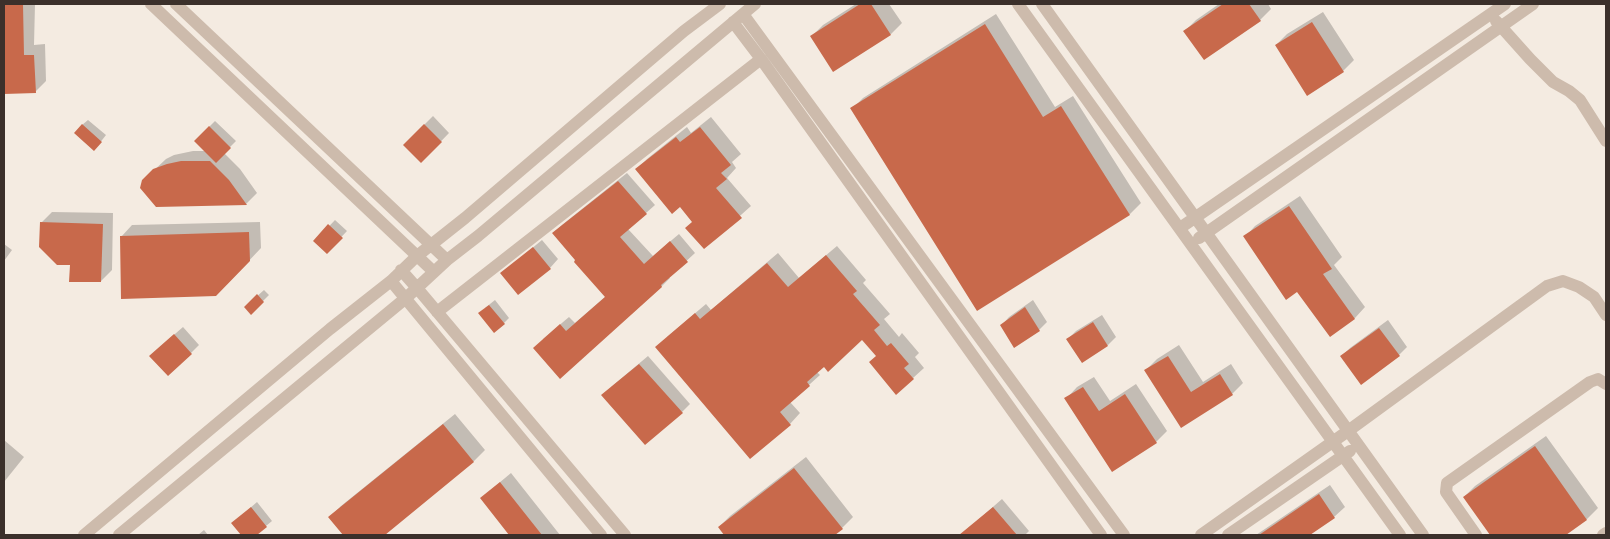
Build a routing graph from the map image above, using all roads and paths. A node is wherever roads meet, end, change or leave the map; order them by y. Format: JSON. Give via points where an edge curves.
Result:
{"nodes":[{"id":1,"x":151,"y":4,"type":"edge"},
{"id":2,"x":176,"y":4,"type":"edge"},
{"id":3,"x":720,"y":4,"type":"edge"},
{"id":4,"x":755,"y":4,"type":"edge"},
{"id":5,"x":1018,"y":4,"type":"edge"},
{"id":6,"x":1042,"y":4,"type":"edge"},
{"id":7,"x":1505,"y":4,"type":"edge"},
{"id":8,"x":1533,"y":4,"type":"edge"},
{"id":9,"x":1489,"y":14,"type":"junction"},
{"id":10,"x":738,"y":18,"type":"junction"},
{"id":11,"x":1501,"y":26,"type":"junction"},
{"id":12,"x":761,"y":59,"type":"junction"},
{"id":13,"x":1606,"y":142,"type":"edge"},
{"id":14,"x":1195,"y":217,"type":"junction"},
{"id":15,"x":1180,"y":228,"type":"junction"},
{"id":16,"x":1206,"y":233,"type":"junction"},
{"id":17,"x":431,"y":244,"type":"junction"},
{"id":18,"x":1191,"y":244,"type":"junction"},
{"id":19,"x":417,"y":256,"type":"junction"},
{"id":20,"x":448,"y":260,"type":"junction"},
{"id":21,"x":401,"y":270,"type":"junction"},
{"id":22,"x":434,"y":272,"type":"junction"},
{"id":23,"x":391,"y":281,"type":"junction"},
{"id":24,"x":417,"y":288,"type":"junction"},
{"id":25,"x":406,"y":298,"type":"junction"},
{"id":26,"x":438,"y":312,"type":"junction"},
{"id":27,"x":1606,"y":315,"type":"edge"},
{"id":28,"x":1606,"y":384,"type":"edge"},
{"id":29,"x":1348,"y":431,"type":"junction"},
{"id":30,"x":1333,"y":442,"type":"junction"},
{"id":31,"x":1358,"y":446,"type":"junction"},
{"id":32,"x":1343,"y":456,"type":"junction"},
{"id":33,"x":1606,"y":533,"type":"edge"},
{"id":34,"x":84,"y":535,"type":"edge"},
{"id":35,"x":119,"y":535,"type":"edge"},
{"id":36,"x":601,"y":535,"type":"edge"},
{"id":37,"x":625,"y":535,"type":"edge"},
{"id":38,"x":1101,"y":535,"type":"edge"},
{"id":39,"x":1124,"y":535,"type":"edge"},
{"id":40,"x":1201,"y":535,"type":"edge"},
{"id":41,"x":1228,"y":535,"type":"edge"},
{"id":42,"x":1400,"y":535,"type":"edge"},
{"id":43,"x":1423,"y":535,"type":"edge"},
{"id":44,"x":1476,"y":535,"type":"edge"},
{"id":45,"x":1603,"y":535,"type":"edge"}],
"edges":[{"from":1,"to":19,"type":"street"},
{"from":2,"to":17,"type":"street"},
{"from":3,"to":17,"type":"street"},
{"from":4,"to":10,"type":"street"},
{"from":5,"to":15,"type":"street"},
{"from":6,"to":14,"type":"street"},
{"from":7,"to":9,"type":"street"},
{"from":8,"to":11,"type":"street"},
{"from":9,"to":11,"type":"street"},
{"from":9,"to":14,"type":"street"},
{"from":10,"to":12,"type":"street"},
{"from":10,"to":20,"type":"street"},
{"from":10,"to":39,"type":"street"},
{"from":11,"to":13,"type":"street","via":[[1553,82],[1580,100]]},
{"from":11,"to":16,"type":"street"},
{"from":12,"to":26,"type":"street"},
{"from":12,"to":38,"type":"street"},
{"from":14,"to":15,"type":"street"},
{"from":14,"to":16,"type":"street"},
{"from":15,"to":18,"type":"street"},
{"from":16,"to":18,"type":"street"},
{"from":16,"to":29,"type":"street"},
{"from":17,"to":19,"type":"street"},
{"from":17,"to":20,"type":"street"},
{"from":18,"to":30,"type":"street"},
{"from":19,"to":21,"type":"street"},
{"from":19,"to":22,"type":"street"},
{"from":20,"to":22,"type":"street"},
{"from":21,"to":23,"type":"street"},
{"from":21,"to":24,"type":"street"},
{"from":22,"to":24,"type":"street"},
{"from":23,"to":25,"type":"street"},
{"from":23,"to":34,"type":"street"},
{"from":24,"to":25,"type":"street"},
{"from":24,"to":26,"type":"street"},
{"from":25,"to":35,"type":"street"},
{"from":25,"to":36,"type":"street"},
{"from":26,"to":37,"type":"street"},
{"from":27,"to":29,"type":"street","via":[[1594,297],[1580,287],[1563,281],[1547,286]]},
{"from":28,"to":44,"type":"street","via":[[1598,378],[1590,382],[1447,483],[1446,492]]},
{"from":29,"to":30,"type":"street"},
{"from":29,"to":31,"type":"street"},
{"from":30,"to":32,"type":"street"},
{"from":30,"to":40,"type":"street"},
{"from":31,"to":32,"type":"street"},
{"from":31,"to":43,"type":"street"},
{"from":32,"to":41,"type":"street"},
{"from":32,"to":42,"type":"street"},
{"from":33,"to":45,"type":"street"}]}
